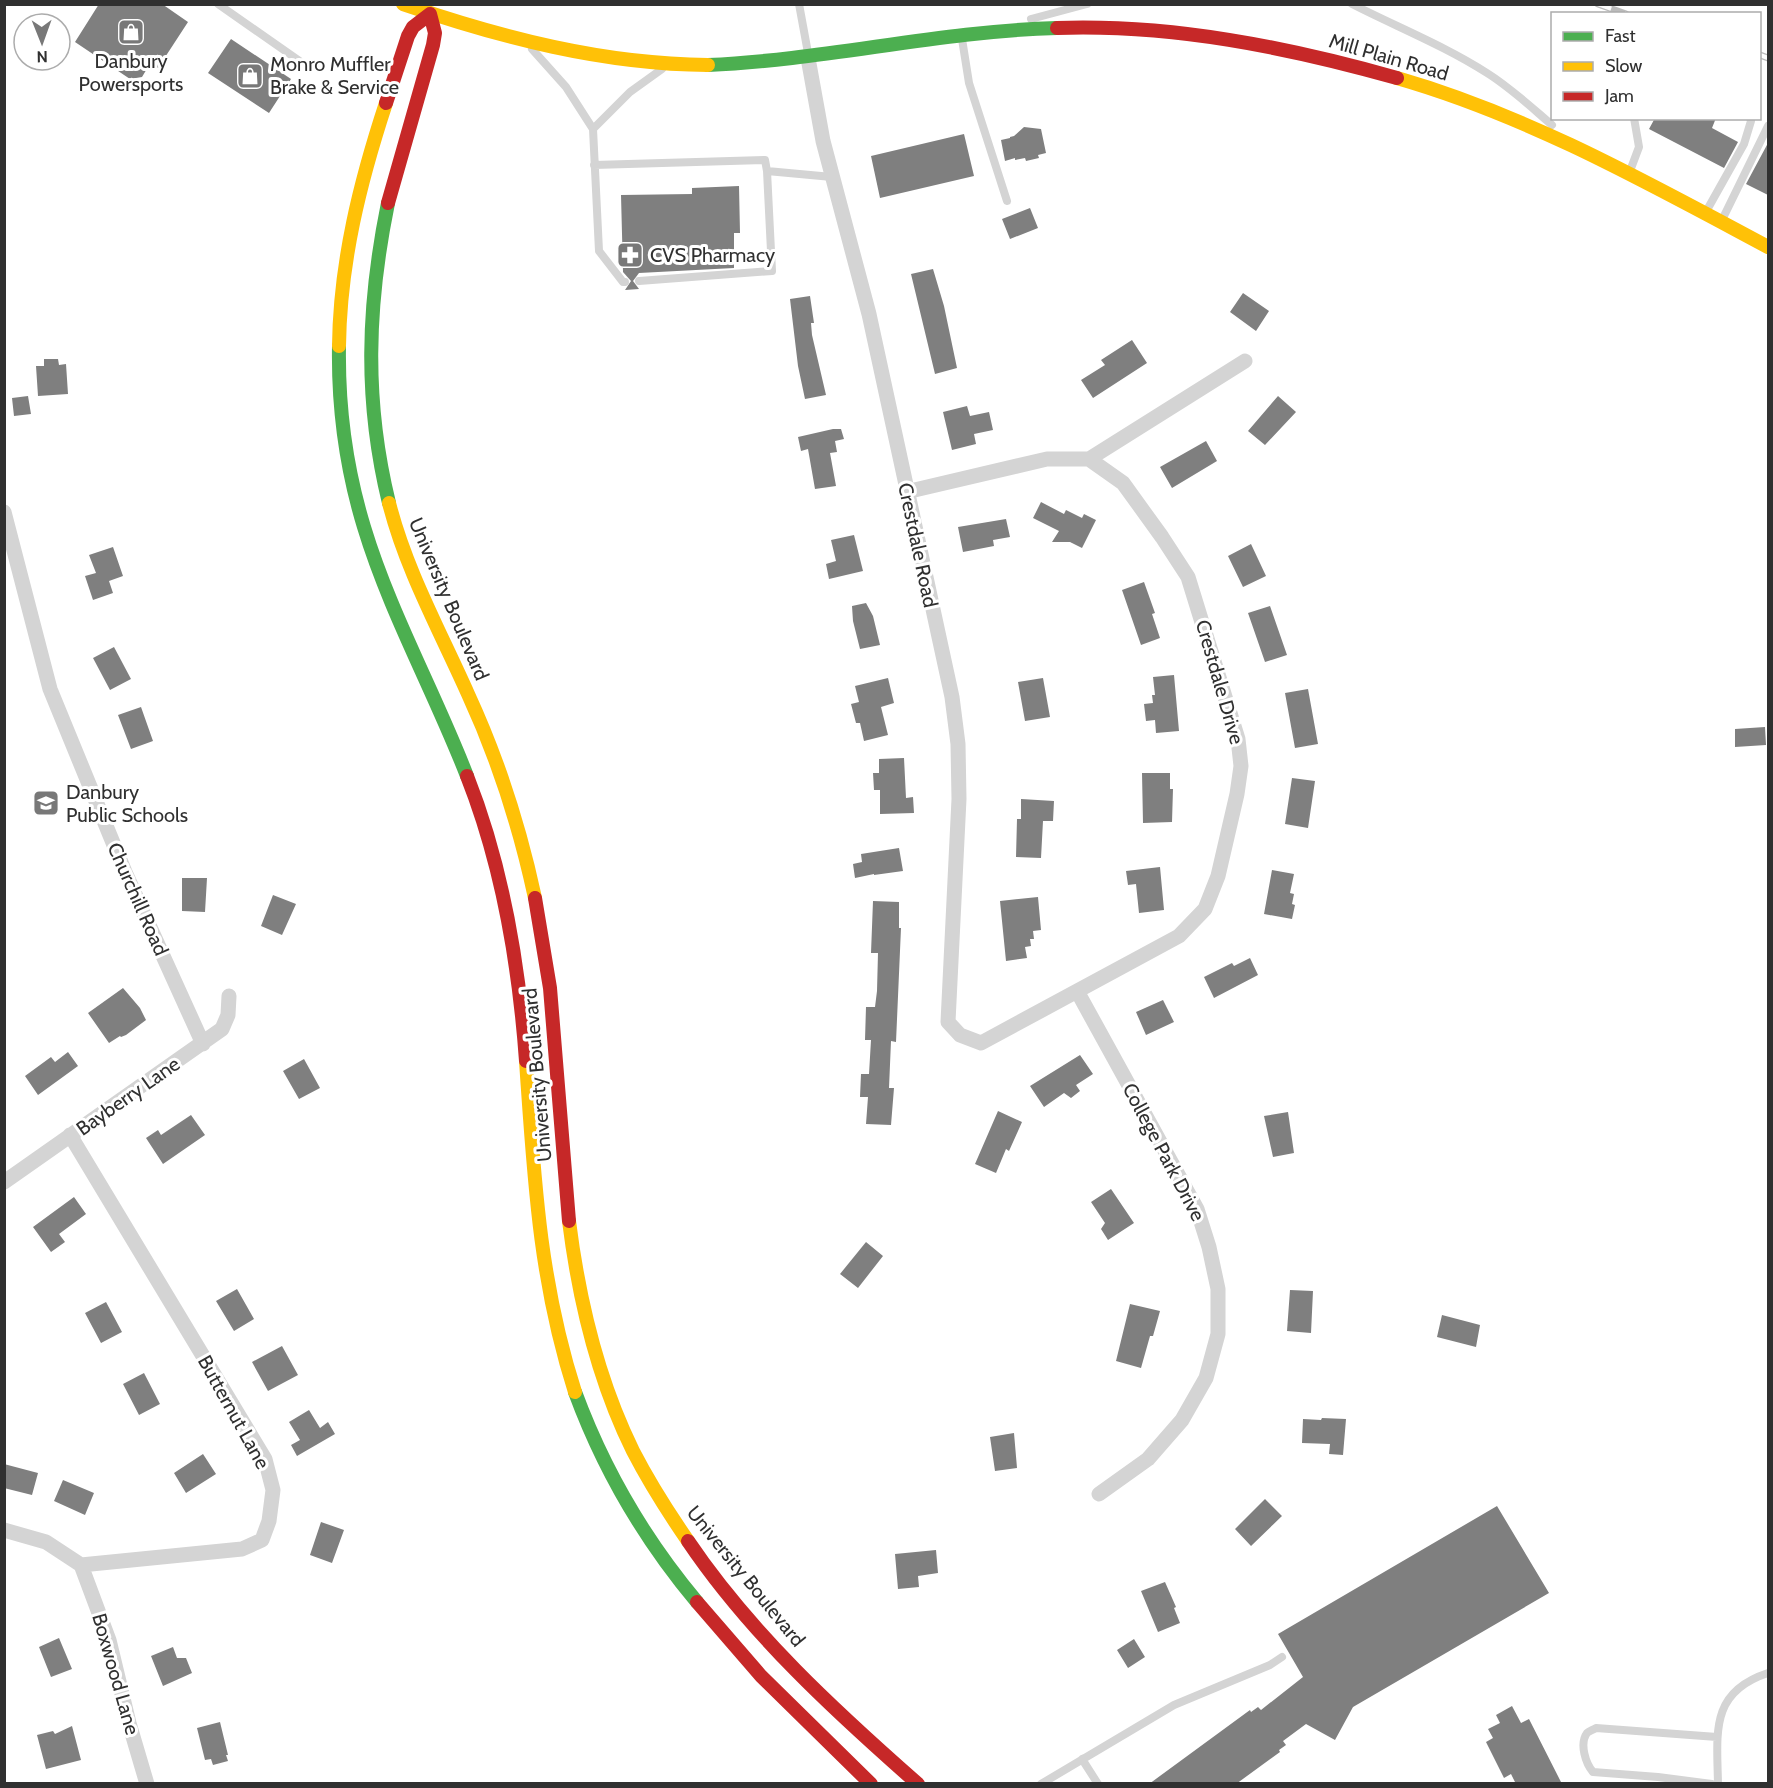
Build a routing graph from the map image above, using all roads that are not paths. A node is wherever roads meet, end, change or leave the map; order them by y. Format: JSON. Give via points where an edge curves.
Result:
{"nodes":[{"id":1,"x":219,"y":4,"type":"edge"},
{"id":2,"x":403,"y":4,"type":"edge"},
{"id":3,"x":800,"y":4,"type":"edge"},
{"id":4,"x":1087,"y":4,"type":"edge"},
{"id":5,"x":1352,"y":4,"type":"edge"},
{"id":6,"x":430,"y":14,"type":"junction"},
{"id":7,"x":964,"y":35,"type":"junction"},
{"id":8,"x":527,"y":44,"type":"junction"},
{"id":9,"x":808,"y":58,"type":"junction"},
{"id":10,"x":670,"y":64,"type":"junction"},
{"id":11,"x":311,"y":69,"type":"dead end"},
{"id":12,"x":1634,"y":120,"type":"edge"},
{"id":13,"x":1751,"y":120,"type":"edge"},
{"id":14,"x":1768,"y":126,"type":"edge"},
{"id":15,"x":593,"y":129,"type":"junction"},
{"id":16,"x":1578,"y":148,"type":"junction"},
{"id":17,"x":594,"y":165,"type":"junction"},
{"id":18,"x":767,"y":171,"type":"junction"},
{"id":19,"x":1629,"y":174,"type":"junction"},
{"id":20,"x":832,"y":177,"type":"junction"},
{"id":21,"x":1007,"y":201,"type":"dead end"},
{"id":22,"x":1705,"y":214,"type":"junction"},
{"id":23,"x":1721,"y":222,"type":"junction"},
{"id":24,"x":1767,"y":243,"type":"edge"},
{"id":25,"x":625,"y":282,"type":"dead end"},
{"id":26,"x":639,"y":282,"type":"dead end"},
{"id":27,"x":1245,"y":361,"type":"dead end"},
{"id":28,"x":1089,"y":459,"type":"junction"},
{"id":29,"x":906,"y":492,"type":"junction"},
{"id":30,"x":4,"y":512,"type":"edge"},
{"id":31,"x":1077,"y":991,"type":"junction"},
{"id":32,"x":229,"y":996,"type":"dead end"},
{"id":33,"x":960,"y":1035,"type":"joint"},
{"id":34,"x":203,"y":1044,"type":"junction"},
{"id":35,"x":70,"y":1135,"type":"junction"},
{"id":36,"x":4,"y":1182,"type":"edge"},
{"id":37,"x":1099,"y":1494,"type":"dead end"},
{"id":38,"x":4,"y":1530,"type":"edge"},
{"id":39,"x":81,"y":1564,"type":"junction"},
{"id":40,"x":1282,"y":1657,"type":"dead end"},
{"id":41,"x":1768,"y":1672,"type":"edge"},
{"id":42,"x":1717,"y":1737,"type":"junction"},
{"id":43,"x":1082,"y":1759,"type":"junction"},
{"id":44,"x":147,"y":1784,"type":"edge"},
{"id":45,"x":871,"y":1784,"type":"edge"},
{"id":46,"x":918,"y":1784,"type":"edge"},
{"id":47,"x":1041,"y":1784,"type":"edge"},
{"id":48,"x":1098,"y":1784,"type":"edge"},
{"id":49,"x":1712,"y":1784,"type":"edge"},
{"id":50,"x":1718,"y":1784,"type":"edge"}],
"edges":[{"from":1,"to":11,"type":"lane"},
{"from":2,"to":6,"type":"street","name":"Mill Plain Road"},
{"from":3,"to":9,"type":"lane"},
{"from":4,"to":7,"type":"lane"},
{"from":5,"to":16,"type":"lane","via":[[1488,74]]},
{"from":6,"to":8,"type":"street","name":"Mill Plain Road"},
{"from":6,"to":45,"type":"street","name":"University Boulevard","via":[[408,36],[368,160],[350,236],[339,337],[343,423],[350,470],[375,560],[478,802],[499,881],[519,990],[541,1249],[558,1337],[587,1424],[607,1468],[657,1550],[754,1669]]},
{"from":6,"to":46,"type":"street","name":"University Boulevard","via":[[435,33],[433,45],[390,200],[372,294],[370,381],[374,420],[388,498],[404,549],[490,747],[530,877],[550,986],[572,1245],[587,1329],[635,1454],[682,1532],[777,1648],[854,1727]]},
{"from":7,"to":9,"type":"street","name":"Mill Plain Road"},
{"from":7,"to":16,"type":"street","name":"Mill Plain Road","via":[[1079,27],[1186,35],[1262,46],[1389,75],[1454,96]]},
{"from":7,"to":21,"type":"lane","via":[[969,83]]},
{"from":8,"to":10,"type":"street","name":"Mill Plain Road","via":[[623,61]]},
{"from":8,"to":15,"type":"lane","via":[[566,87]]},
{"from":9,"to":10,"type":"street","name":"Mill Plain Road","via":[[747,64]]},
{"from":9,"to":20,"type":"street","name":"Crestdale Road"},
{"from":10,"to":15,"type":"lane","via":[[630,92]]},
{"from":12,"to":19,"type":"lane","via":[[1640,147]]},
{"from":13,"to":22,"type":"lane","via":[[1744,144]]},
{"from":14,"to":23,"type":"lane"},
{"from":15,"to":17,"type":"lane"},
{"from":16,"to":19,"type":"street","name":"Mill Plain Road"},
{"from":17,"to":18,"type":"lane","via":[[765,160]]},
{"from":17,"to":25,"type":"lane","via":[[600,251]]},
{"from":18,"to":20,"type":"lane"},
{"from":18,"to":26,"type":"lane","via":[[772,271]]},
{"from":19,"to":22,"type":"street","name":"Mill Plain Road"},
{"from":20,"to":29,"type":"street","name":"Crestdale Road","via":[[869,314]]},
{"from":22,"to":23,"type":"street","name":"Mill Plain Road"},
{"from":23,"to":24,"type":"street","name":"Mill Plain Road"},
{"from":27,"to":28,"type":"street"},
{"from":28,"to":29,"type":"street","via":[[1047,459]]},
{"from":28,"to":31,"type":"street","name":"Crestdale Drive","via":[[1123,483],[1188,577],[1238,739],[1241,766],[1218,876],[1205,909],[1179,936]]},
{"from":29,"to":33,"type":"street","name":"Crestdale Road","via":[[952,696],[958,744],[948,1022]]},
{"from":30,"to":34,"type":"street","name":"Churchill Road","via":[[50,689],[125,872]]},
{"from":31,"to":33,"type":"street","name":"Crestdale Drive","via":[[981,1043]]},
{"from":31,"to":37,"type":"street","name":"College Park Drive","via":[[1197,1209],[1218,1288],[1218,1334],[1206,1378],[1182,1420],[1148,1459]]},
{"from":32,"to":34,"type":"street","name":"Bayberry Lane","via":[[222,1029]]},
{"from":34,"to":35,"type":"street","name":"Bayberry Lane"},
{"from":35,"to":36,"type":"street","name":"Bayberry Lane"},
{"from":35,"to":39,"type":"street","name":"Butternut Lane","via":[[265,1459],[273,1490],[262,1540],[242,1549]]},
{"from":38,"to":39,"type":"street","via":[[46,1542]]},
{"from":39,"to":44,"type":"street","name":"Boxwood Lane","via":[[109,1640]]},
{"from":40,"to":43,"type":"lane","via":[[1174,1705]]},
{"from":41,"to":42,"type":"lane","via":[[1750,1679],[1733,1693],[1721,1714]]},
{"from":42,"to":49,"type":"lane","via":[[1596,1728],[1587,1734],[1583,1744],[1587,1765],[1593,1772]]},
{"from":42,"to":50,"type":"lane"},
{"from":43,"to":47,"type":"lane"},
{"from":43,"to":48,"type":"lane"}]}
